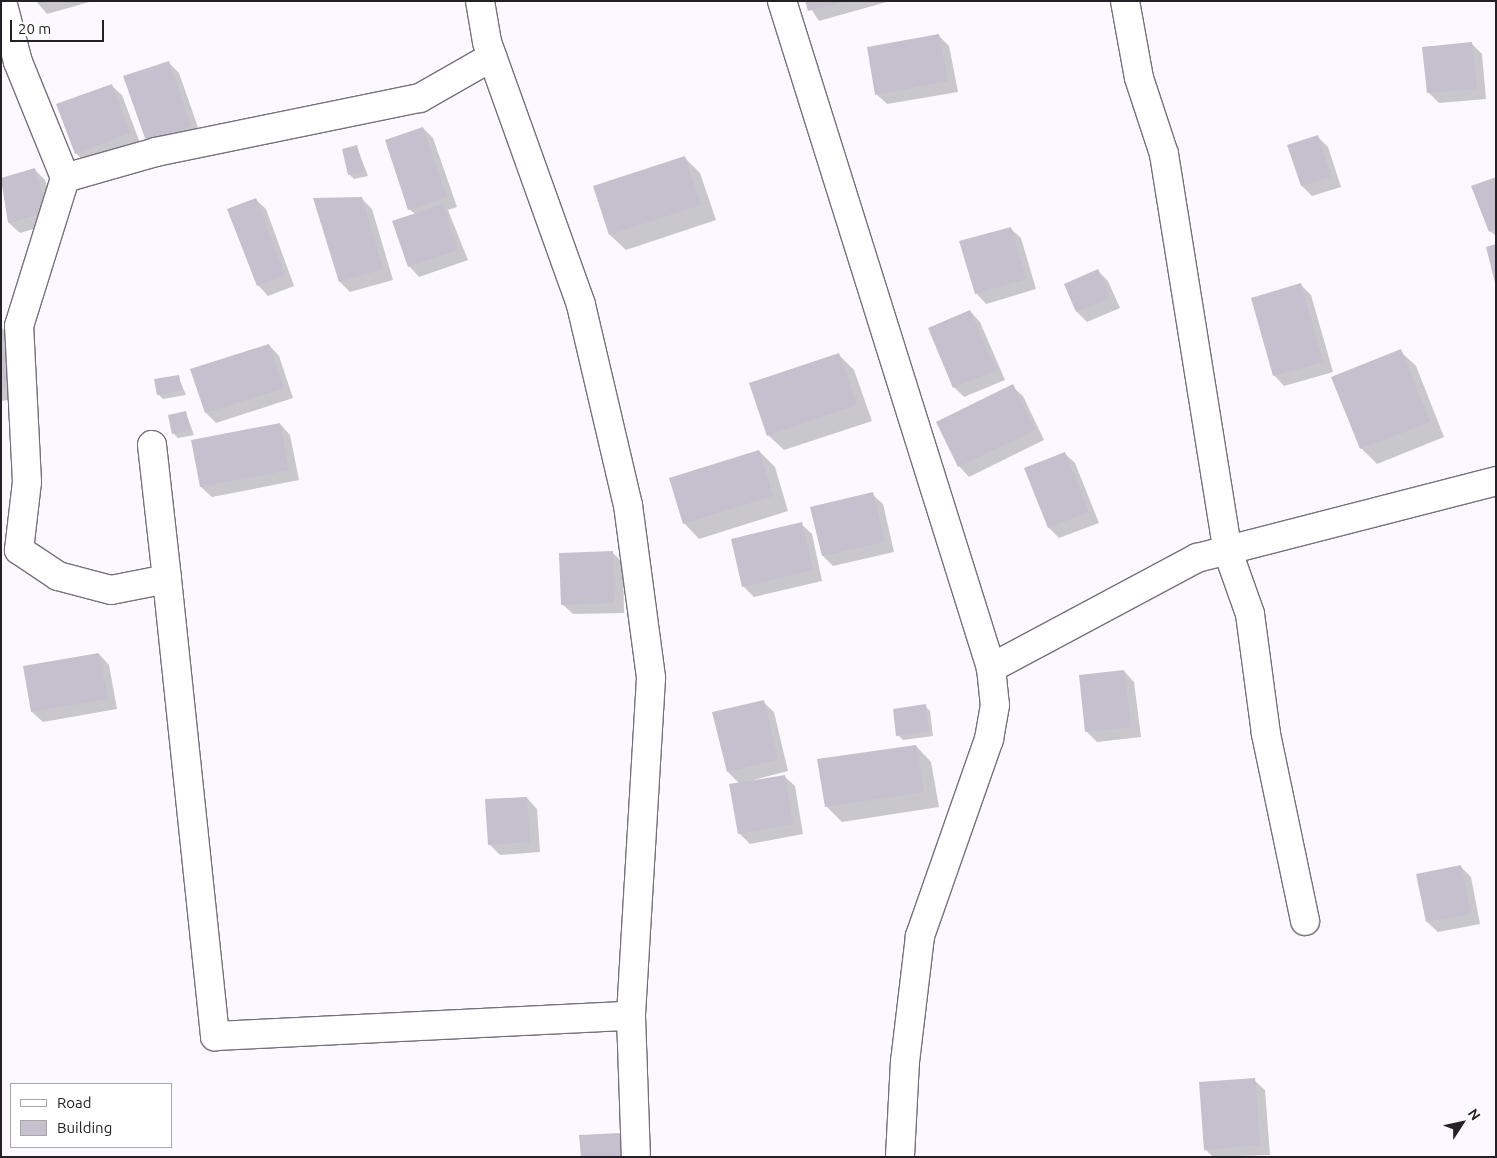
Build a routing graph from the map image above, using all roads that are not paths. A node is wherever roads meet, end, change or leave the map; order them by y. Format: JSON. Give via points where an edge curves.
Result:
{"nodes":[{"id":1,"x":2,"y":1,"type":"edge"},
{"id":2,"x":480,"y":1,"type":"edge"},
{"id":3,"x":782,"y":1,"type":"edge"},
{"id":4,"x":1125,"y":1,"type":"edge"},
{"id":5,"x":492,"y":57,"type":"junction"},
{"id":6,"x":10,"y":65,"type":"edge"},
{"id":7,"x":65,"y":178,"type":"junction"},
{"id":8,"x":152,"y":445,"type":"dead end"},
{"id":9,"x":1496,"y":481,"type":"edge"},
{"id":10,"x":1227,"y":549,"type":"junction"},
{"id":11,"x":168,"y":578,"type":"junction"},
{"id":12,"x":991,"y":668,"type":"junction"},
{"id":13,"x":1305,"y":921,"type":"dead end"},
{"id":14,"x":631,"y":1016,"type":"junction"},
{"id":15,"x":636,"y":1157,"type":"edge"},
{"id":16,"x":900,"y":1157,"type":"edge"}],
"edges":[{"from":1,"to":6,"type":"street"},
{"from":2,"to":5,"type":"street"},
{"from":3,"to":12,"type":"street"},
{"from":4,"to":10,"type":"street","via":[[1139,78],[1164,154]]},
{"from":5,"to":7,"type":"street","via":[[420,98],[156,152]]},
{"from":5,"to":14,"type":"street","via":[[581,305],[628,505],[651,678]]},
{"from":6,"to":7,"type":"street"},
{"from":7,"to":11,"type":"street","via":[[20,326],[27,482],[19,550],[58,576],[111,590]]},
{"from":8,"to":11,"type":"street"},
{"from":9,"to":10,"type":"street"},
{"from":10,"to":12,"type":"street","via":[[1197,558]]},
{"from":10,"to":13,"type":"street","via":[[1250,614],[1266,734]]},
{"from":11,"to":14,"type":"street","via":[[215,1036]]},
{"from":12,"to":16,"type":"street","via":[[995,705],[989,739],[920,936],[905,1061]]},
{"from":14,"to":15,"type":"street"}]}
